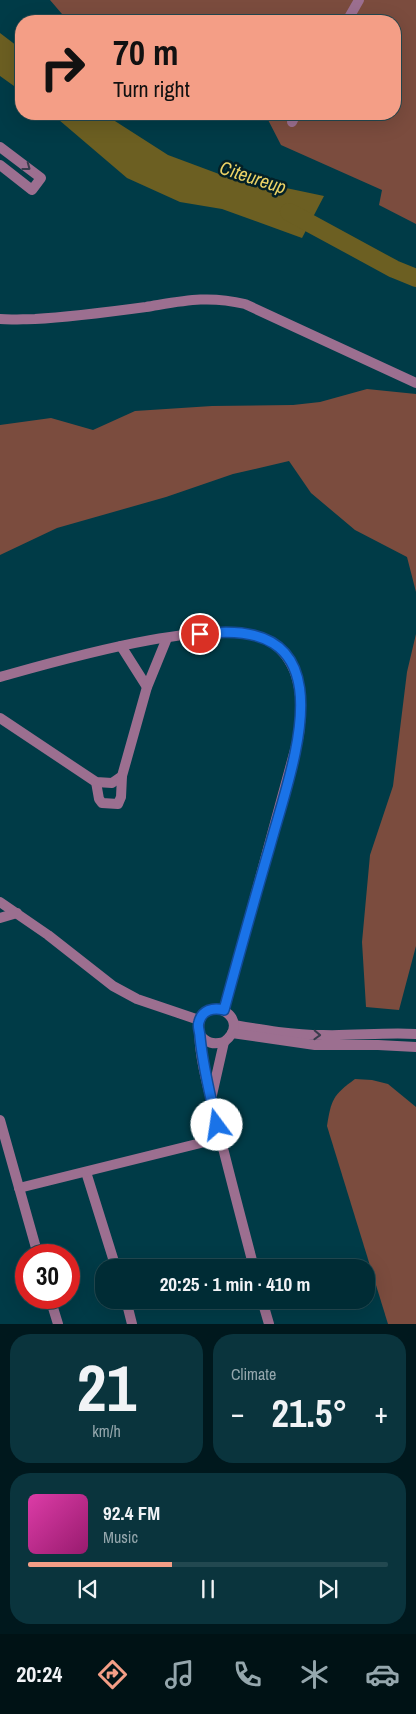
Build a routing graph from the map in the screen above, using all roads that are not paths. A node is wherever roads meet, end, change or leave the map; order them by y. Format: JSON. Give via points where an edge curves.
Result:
{"nodes":[{"id":1,"x":359,"y":0,"type":"edge"},
{"id":2,"x":351,"y":15,"type":"edge"},
{"id":3,"x":0,"y":147,"type":"edge"},
{"id":4,"x":0,"y":166,"type":"edge"},
{"id":5,"x":0,"y":319,"type":"edge"},
{"id":6,"x":416,"y":383,"type":"edge"},
{"id":7,"x":167,"y":638,"type":"junction"},
{"id":8,"x":121,"y":646,"type":"junction"},
{"id":9,"x":0,"y":677,"type":"edge"},
{"id":10,"x":147,"y":687,"type":"junction"},
{"id":11,"x":0,"y":718,"type":"edge"},
{"id":12,"x":122,"y":776,"type":"junction"},
{"id":13,"x":96,"y":782,"type":"junction"},
{"id":14,"x":0,"y":902,"type":"edge"},
{"id":15,"x":16,"y":913,"type":"junction"},
{"id":16,"x":0,"y":918,"type":"edge"},
{"id":17,"x":224,"y":1010,"type":"junction"},
{"id":18,"x":199,"y":1020,"type":"junction"},
{"id":19,"x":233,"y":1029,"type":"junction"},
{"id":20,"x":200,"y":1034,"type":"junction"},
{"id":21,"x":416,"y":1034,"type":"edge"},
{"id":22,"x":224,"y":1042,"type":"junction"},
{"id":23,"x":416,"y":1046,"type":"edge"},
{"id":24,"x":211,"y":1098,"type":"junction"},
{"id":25,"x":0,"y":1120,"type":"edge"},
{"id":26,"x":220,"y":1138,"type":"junction"},
{"id":27,"x":86,"y":1172,"type":"junction"},
{"id":28,"x":19,"y":1188,"type":"junction"},
{"id":29,"x":35,"y":1244,"type":"edge"},
{"id":30,"x":113,"y":1259,"type":"edge"},
{"id":31,"x":252,"y":1259,"type":"edge"},
{"id":32,"x":53,"y":1309,"type":"edge"},
{"id":33,"x":128,"y":1309,"type":"edge"},
{"id":34,"x":265,"y":1309,"type":"edge"},
{"id":35,"x":58,"y":1324,"type":"edge"},
{"id":36,"x":132,"y":1324,"type":"edge"},
{"id":37,"x":269,"y":1324,"type":"edge"}],
"edges":[{"from":1,"to":2,"type":"street"},
{"from":3,"to":4,"type":"street","one_way":true,"via":[[41,178],[32,190]]},
{"from":5,"to":6,"type":"street","via":[[51,318],[192,300],[225,299],[245,304]]},
{"from":7,"to":8,"type":"street"},
{"from":7,"to":10,"type":"street"},
{"from":7,"to":17,"type":"street","via":[[238,631],[261,636],[284,652],[292,663],[301,694],[302,713],[294,759]]},
{"from":8,"to":9,"type":"street"},
{"from":8,"to":10,"type":"street"},
{"from":10,"to":12,"type":"street"},
{"from":11,"to":13,"type":"street"},
{"from":12,"to":13,"type":"street","via":[[112,783]]},
{"from":12,"to":13,"type":"street","via":[[118,804],[102,803]]},
{"from":14,"to":15,"type":"street"},
{"from":15,"to":16,"type":"street"},
{"from":15,"to":18,"type":"street","via":[[113,986],[137,999]]},
{"from":17,"to":18,"type":"street","via":[[209,1010]]},
{"from":17,"to":19,"type":"street","via":[[232,1019]]},
{"from":18,"to":20,"type":"street"},
{"from":19,"to":21,"type":"street","one_way":true,"via":[[312,1035]]},
{"from":19,"to":22,"type":"street"},
{"from":19,"to":23,"type":"street","via":[[315,1045]]},
{"from":20,"to":22,"type":"street","via":[[210,1043]]},
{"from":20,"to":24,"type":"street"},
{"from":22,"to":24,"type":"street"},
{"from":24,"to":26,"type":"street"},
{"from":25,"to":28,"type":"street"},
{"from":26,"to":27,"type":"street"},
{"from":26,"to":31,"type":"street"},
{"from":27,"to":28,"type":"street"},
{"from":27,"to":30,"type":"street"},
{"from":28,"to":29,"type":"street"},
{"from":32,"to":35,"type":"street"},
{"from":33,"to":36,"type":"street"},
{"from":34,"to":37,"type":"street"}]}
